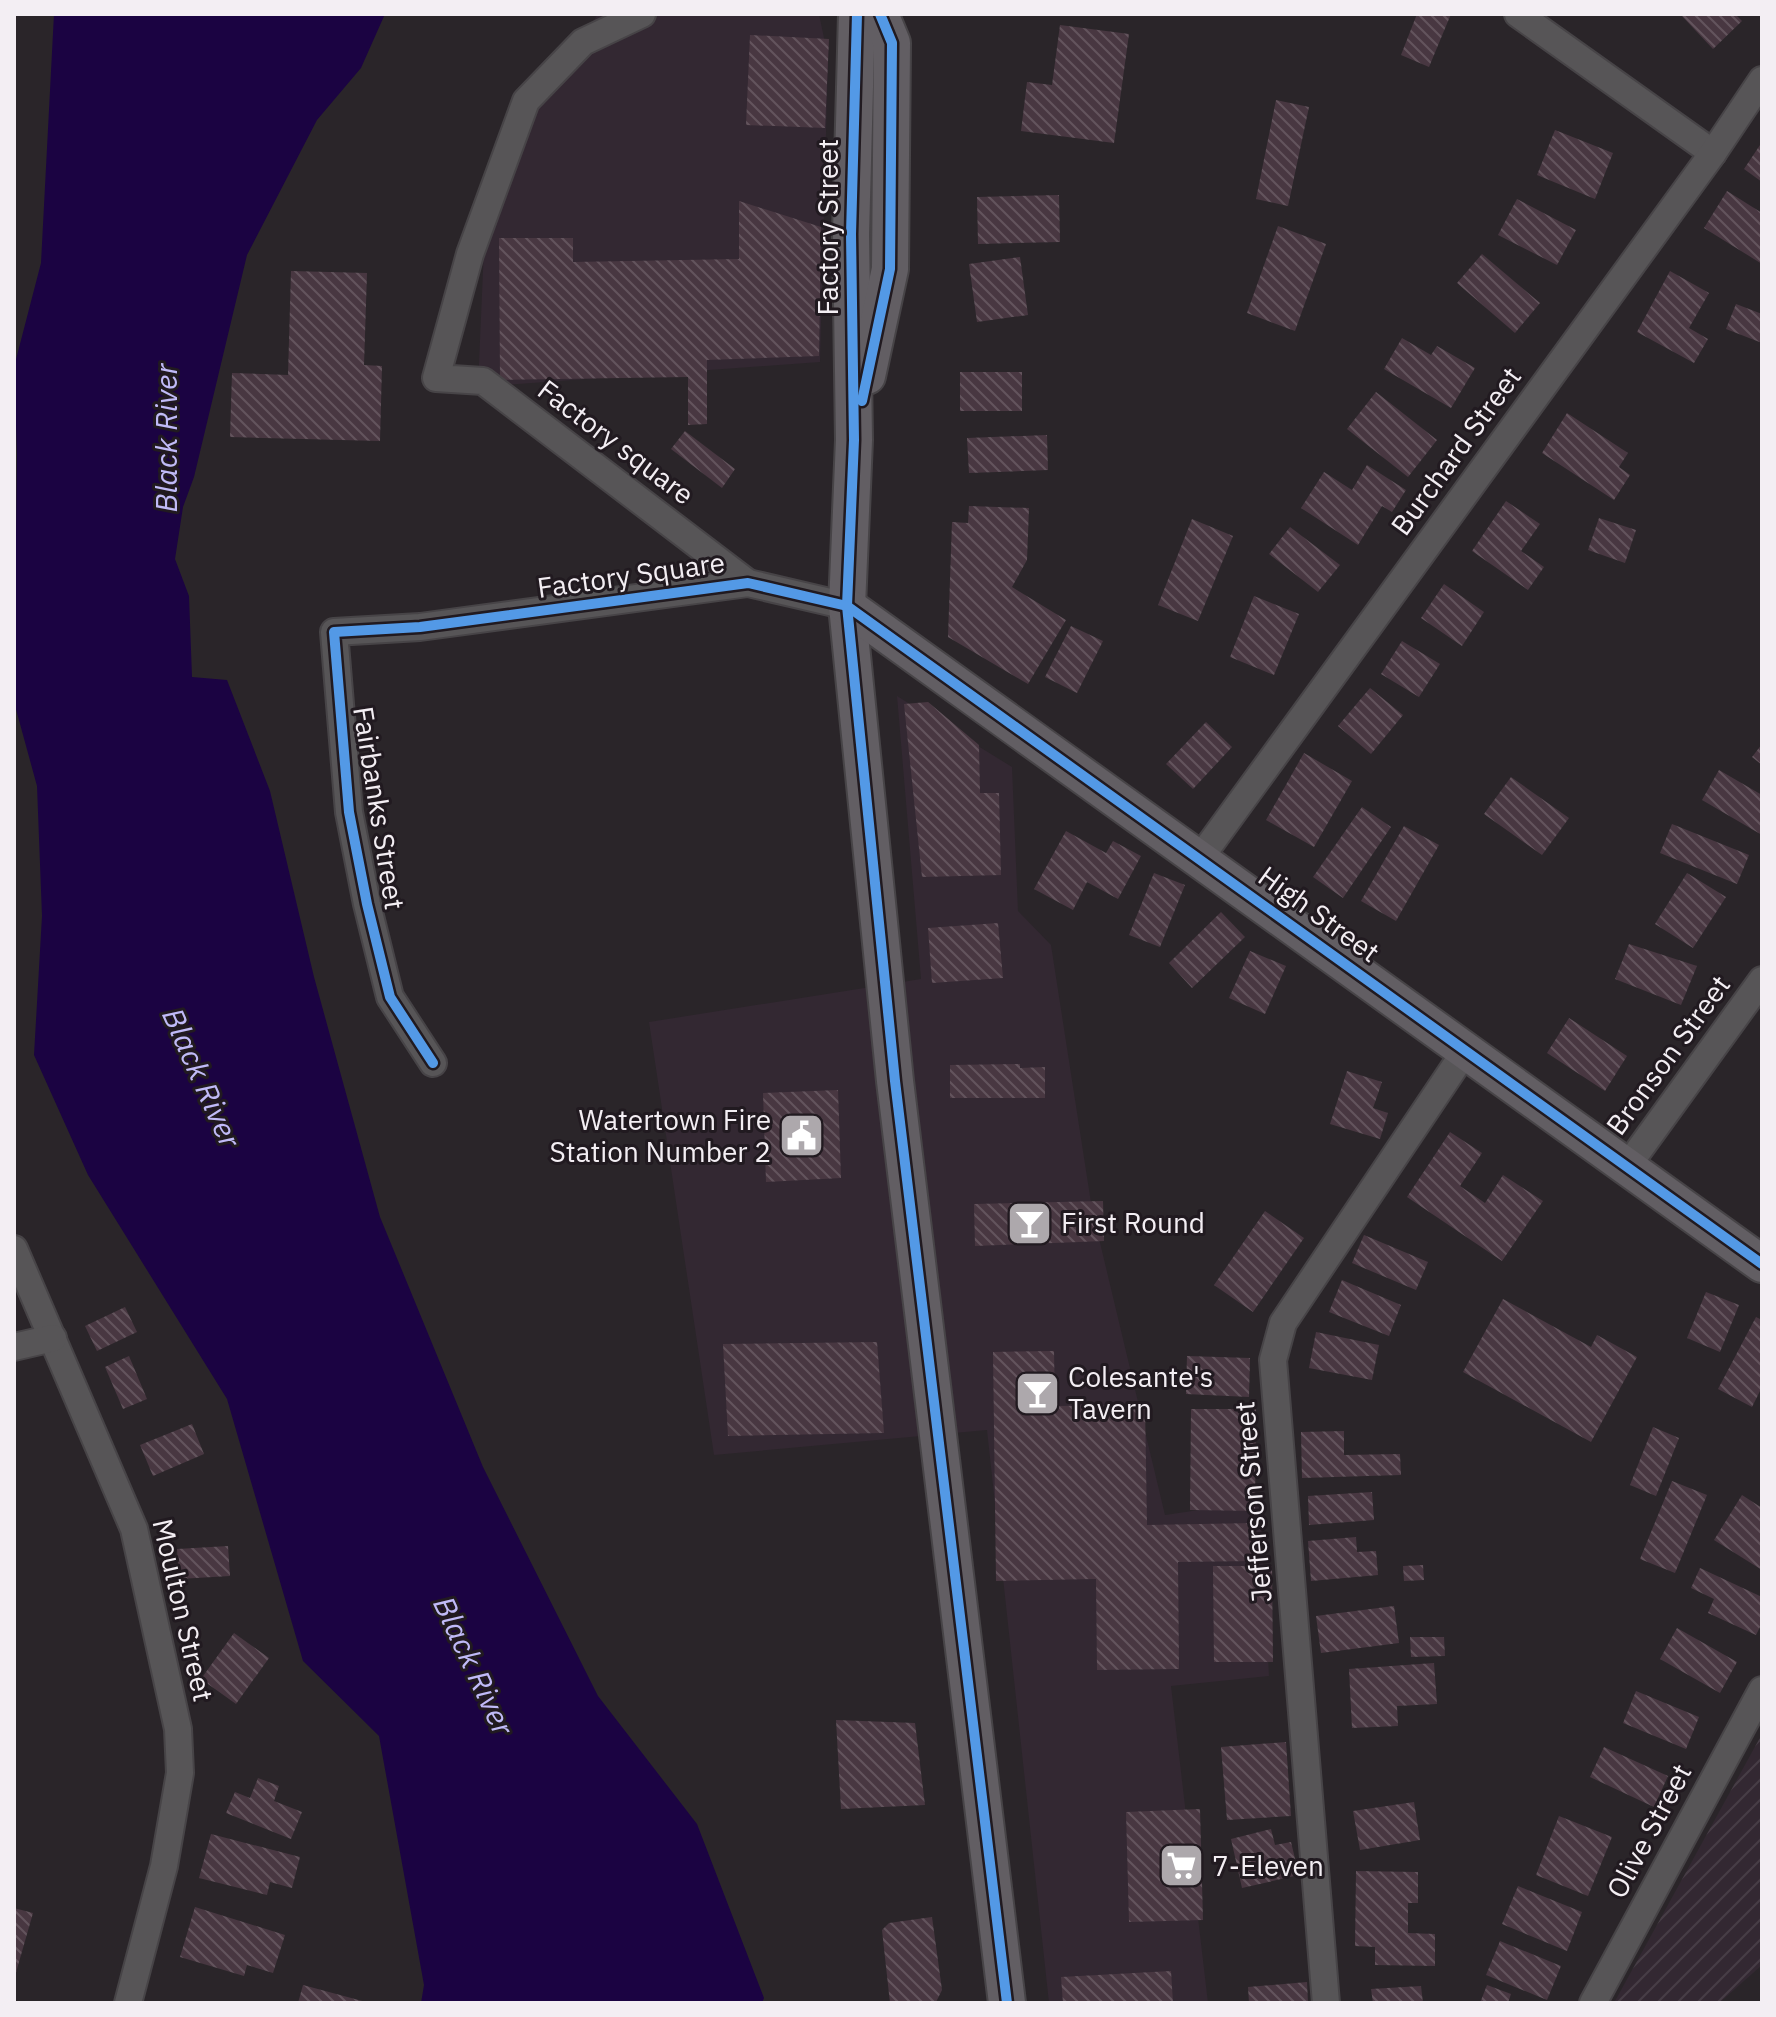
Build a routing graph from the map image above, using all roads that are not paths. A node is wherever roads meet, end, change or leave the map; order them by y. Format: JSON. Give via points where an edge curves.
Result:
{"nodes":[{"id":1,"x":642,"y":14,"type":"edge"},
{"id":2,"x":857,"y":14,"type":"edge"},
{"id":3,"x":880,"y":14,"type":"edge"},
{"id":4,"x":1518,"y":14,"type":"edge"},
{"id":5,"x":1762,"y":80,"type":"edge"},
{"id":6,"x":1713,"y":153,"type":"junction"},
{"id":7,"x":854,"y":440,"type":"junction"},
{"id":8,"x":748,"y":583,"type":"junction"},
{"id":9,"x":847,"y":606,"type":"junction"},
{"id":10,"x":420,"y":627,"type":"joint"},
{"id":11,"x":1200,"y":858,"type":"junction"},
{"id":12,"x":1762,"y":980,"type":"edge"},
{"id":13,"x":1466,"y":1050,"type":"junction"},
{"id":14,"x":433,"y":1063,"type":"dead end"},
{"id":15,"x":1626,"y":1168,"type":"junction"},
{"id":16,"x":14,"y":1249,"type":"edge"},
{"id":17,"x":1762,"y":1264,"type":"edge"},
{"id":18,"x":53,"y":1338,"type":"junction"},
{"id":19,"x":14,"y":1347,"type":"edge"},
{"id":20,"x":1762,"y":1690,"type":"edge"},
{"id":21,"x":128,"y":2003,"type":"edge"},
{"id":22,"x":1007,"y":2003,"type":"edge"},
{"id":23,"x":1326,"y":2003,"type":"edge"},
{"id":24,"x":1593,"y":2003,"type":"edge"}],
"edges":[{"from":1,"to":8,"type":"street","name":"Factory square","via":[[583,42],[526,101],[470,254],[436,378],[483,381]]},
{"from":2,"to":7,"type":"main road","name":"Factory Street","via":[[851,234]]},
{"from":3,"to":7,"type":"main road","name":"Factory Street","via":[[892,43],[890,269]]},
{"from":4,"to":6,"type":"street"},
{"from":5,"to":6,"type":"street","name":"Burchard Street"},
{"from":6,"to":11,"type":"street","name":"Burchard Street"},
{"from":7,"to":9,"type":"main road","name":"Factory Street"},
{"from":8,"to":9,"type":"street","name":"Factory Square"},
{"from":8,"to":10,"type":"street","name":"Factory Square"},
{"from":9,"to":11,"type":"main road","name":"High Street"},
{"from":9,"to":22,"type":"main road","name":"Factory Street","via":[[895,1081]]},
{"from":10,"to":14,"type":"street","name":"Fairbanks Street","via":[[334,632],[349,812],[367,904],[390,997]]},
{"from":11,"to":13,"type":"main road","name":"High Street"},
{"from":12,"to":15,"type":"street","name":"Bronson Street"},
{"from":13,"to":15,"type":"main road","name":"High Street"},
{"from":13,"to":23,"type":"street","name":"Jefferson Street","via":[[1283,1323],[1273,1360]]},
{"from":15,"to":17,"type":"main road","name":"High Street"},
{"from":16,"to":18,"type":"street","name":"Moulton Street"},
{"from":18,"to":19,"type":"street"},
{"from":18,"to":21,"type":"street","name":"Moulton Street","via":[[134,1529],[178,1729],[180,1773],[170,1835]]},
{"from":20,"to":24,"type":"street","name":"Olive Street"}]}
